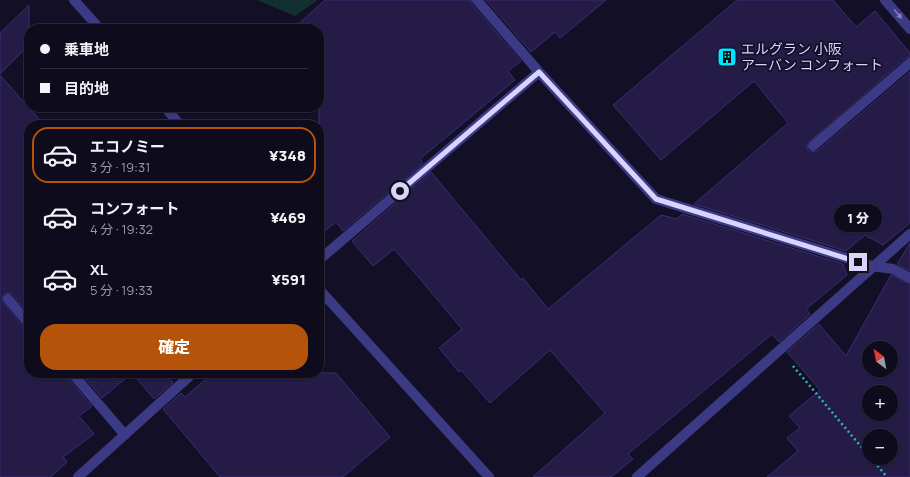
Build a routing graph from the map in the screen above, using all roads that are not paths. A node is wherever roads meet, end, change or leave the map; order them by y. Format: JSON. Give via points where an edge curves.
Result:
{"nodes":[{"id":1,"x":74,"y":0,"type":"edge"},
{"id":2,"x":476,"y":0,"type":"edge"},
{"id":3,"x":885,"y":0,"type":"edge"},
{"id":4,"x":96,"y":24,"type":"edge"},
{"id":5,"x":909,"y":26,"type":"edge"},
{"id":6,"x":910,"y":63,"type":"edge"},
{"id":7,"x":539,"y":72,"type":"junction"},
{"id":8,"x":169,"y":112,"type":"edge"},
{"id":9,"x":176,"y":120,"type":"edge"},
{"id":10,"x":813,"y":146,"type":"dead end"},
{"id":11,"x":910,"y":234,"type":"edge"},
{"id":12,"x":324,"y":256,"type":"edge"},
{"id":13,"x":872,"y":266,"type":"junction"},
{"id":14,"x":910,"y":278,"type":"edge"},
{"id":15,"x":324,"y":294,"type":"edge"},
{"id":16,"x":8,"y":299,"type":"dead end"},
{"id":17,"x":24,"y":318,"type":"edge"},
{"id":18,"x":76,"y":378,"type":"edge"},
{"id":19,"x":188,"y":378,"type":"edge"},
{"id":20,"x":125,"y":435,"type":"junction"},
{"id":21,"x":78,"y":477,"type":"edge"},
{"id":22,"x":490,"y":477,"type":"edge"},
{"id":23,"x":637,"y":477,"type":"edge"}],
"edges":[{"from":1,"to":4,"type":"street"},
{"from":2,"to":7,"type":"street"},
{"from":3,"to":5,"type":"street","one_way":true},
{"from":6,"to":10,"type":"street"},
{"from":7,"to":12,"type":"street"},
{"from":7,"to":13,"type":"street","via":[[656,199]]},
{"from":8,"to":9,"type":"street"},
{"from":11,"to":13,"type":"street"},
{"from":13,"to":14,"type":"street","via":[[893,269]]},
{"from":13,"to":23,"type":"street"},
{"from":15,"to":22,"type":"street"},
{"from":16,"to":17,"type":"street"},
{"from":18,"to":20,"type":"street"},
{"from":19,"to":20,"type":"street"},
{"from":20,"to":21,"type":"street"}]}
